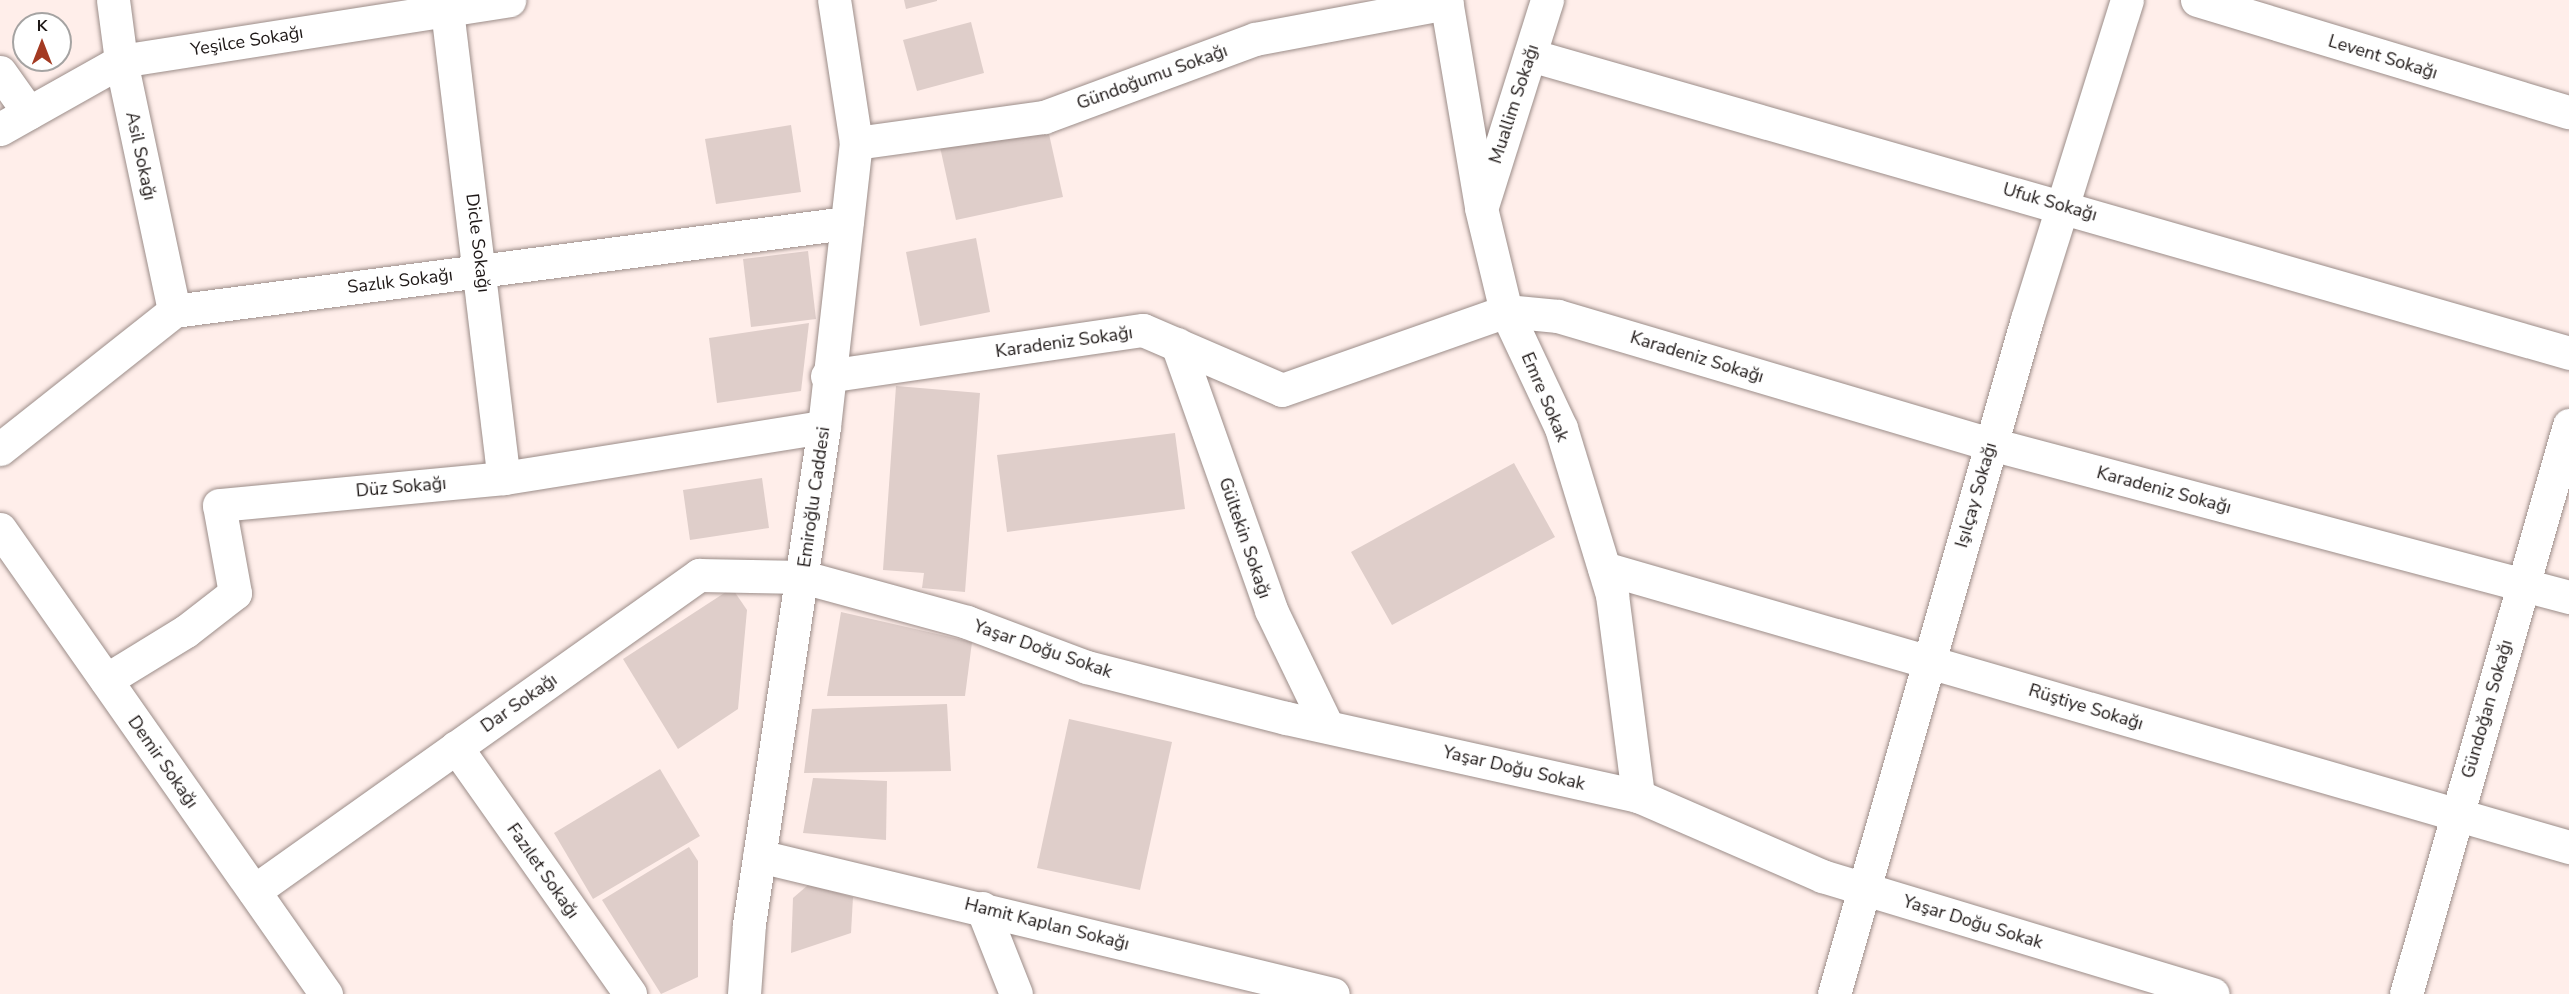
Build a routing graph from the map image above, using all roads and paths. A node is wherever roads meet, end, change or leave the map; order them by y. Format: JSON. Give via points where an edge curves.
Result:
{"nodes":[{"id":1,"x":113,"y":0,"type":"edge"},
{"id":2,"x":509,"y":0,"type":"edge"},
{"id":3,"x":834,"y":0,"type":"edge"},
{"id":4,"x":1547,"y":0,"type":"edge"},
{"id":5,"x":2127,"y":0,"type":"edge"},
{"id":6,"x":2197,"y":0,"type":"edge"},
{"id":7,"x":1447,"y":2,"type":"edge"},
{"id":8,"x":447,"y":10,"type":"junction"},
{"id":9,"x":1530,"y":55,"type":"junction"},
{"id":10,"x":121,"y":61,"type":"junction"},
{"id":11,"x":0,"y":72,"type":"edge"},
{"id":12,"x":2569,"y":112,"type":"edge"},
{"id":13,"x":29,"y":113,"type":"junction"},
{"id":14,"x":0,"y":129,"type":"edge"},
{"id":15,"x":856,"y":143,"type":"junction"},
{"id":16,"x":2063,"y":205,"type":"junction"},
{"id":17,"x":1481,"y":208,"type":"junction"},
{"id":18,"x":846,"y":223,"type":"junction"},
{"id":19,"x":482,"y":271,"type":"junction"},
{"id":20,"x":174,"y":311,"type":"junction"},
{"id":21,"x":1506,"y":311,"type":"junction"},
{"id":22,"x":1177,"y":344,"type":"junction"},
{"id":23,"x":2569,"y":353,"type":"edge"},
{"id":24,"x":827,"y":376,"type":"junction"},
{"id":25,"x":2569,"y":425,"type":"edge"},
{"id":26,"x":824,"y":427,"type":"junction"},
{"id":27,"x":1991,"y":444,"type":"junction"},
{"id":28,"x":0,"y":449,"type":"edge"},
{"id":29,"x":504,"y":477,"type":"junction"},
{"id":30,"x":0,"y":529,"type":"edge"},
{"id":31,"x":1604,"y":568,"type":"junction"},
{"id":32,"x":803,"y":577,"type":"junction"},
{"id":33,"x":2524,"y":584,"type":"junction"},
{"id":34,"x":2569,"y":597,"type":"edge"},
{"id":35,"x":1928,"y":660,"type":"junction"},
{"id":36,"x":106,"y":680,"type":"junction"},
{"id":37,"x":1327,"y":726,"type":"junction"},
{"id":38,"x":456,"y":747,"type":"junction"},
{"id":39,"x":1638,"y":796,"type":"junction"},
{"id":40,"x":2457,"y":815,"type":"junction"},
{"id":41,"x":2569,"y":847,"type":"edge"},
{"id":42,"x":759,"y":856,"type":"junction"},
{"id":43,"x":1861,"y":888,"type":"junction"},
{"id":44,"x":254,"y":891,"type":"junction"},
{"id":45,"x":982,"y":908,"type":"junction"},
{"id":46,"x":326,"y":994,"type":"edge"},
{"id":47,"x":630,"y":994,"type":"edge"},
{"id":48,"x":744,"y":994,"type":"edge"},
{"id":49,"x":1016,"y":994,"type":"edge"},
{"id":50,"x":1333,"y":994,"type":"edge"},
{"id":51,"x":1834,"y":994,"type":"edge"},
{"id":52,"x":2213,"y":994,"type":"edge"},
{"id":53,"x":2406,"y":994,"type":"edge"}],
"edges":[{"from":1,"to":10,"type":"street","name":"Asil Sokağı"},
{"from":2,"to":8,"type":"street","name":"Yeşilce Sokağı"},
{"from":3,"to":15,"type":"street","name":"Emiroğlu Caddesi"},
{"from":4,"to":9,"type":"street","name":"Muallim Sokağı"},
{"from":5,"to":16,"type":"street","name":"Işılçay Sokağı"},
{"from":6,"to":12,"type":"street","name":"Levent Sokağı"},
{"from":7,"to":15,"type":"street","name":"Gündoğumu Sokağı","via":[[1255,39],[1044,117]]},
{"from":7,"to":17,"type":"street","name":"Emre Sokak"},
{"from":8,"to":10,"type":"street","name":"Yeşilce Sokağı"},
{"from":8,"to":19,"type":"street","name":"Dicle Sokağı"},
{"from":9,"to":16,"type":"street","name":"Ufuk Sokağı"},
{"from":9,"to":17,"type":"street","name":"Muallim Sokağı"},
{"from":10,"to":13,"type":"street","name":"Yeşilce Sokağı"},
{"from":10,"to":20,"type":"street","name":"Asil Sokağı"},
{"from":11,"to":13,"type":"street"},
{"from":13,"to":14,"type":"street","name":"Yeşilce Sokağı"},
{"from":15,"to":18,"type":"street","name":"Emiroğlu Caddesi"},
{"from":16,"to":23,"type":"street","name":"Ufuk Sokağı"},
{"from":16,"to":27,"type":"street","name":"Işılçay Sokağı"},
{"from":17,"to":21,"type":"street","name":"Emre Sokak"},
{"from":18,"to":19,"type":"street","name":"Sazlık Sokağı"},
{"from":18,"to":24,"type":"street","name":"Emiroğlu Caddesi"},
{"from":19,"to":20,"type":"street","name":"Sazlık Sokağı"},
{"from":19,"to":29,"type":"street","name":"Dicle Sokağı"},
{"from":20,"to":28,"type":"street"},
{"from":21,"to":22,"type":"street","name":"Karadeniz Sokağı","via":[[1282,390]]},
{"from":21,"to":27,"type":"street","name":"Karadeniz Sokağı","via":[[1558,316]]},
{"from":21,"to":31,"type":"street","name":"Emre Sokak","via":[[1560,428]]},
{"from":22,"to":24,"type":"street","name":"Karadeniz Sokağı","via":[[1143,330]]},
{"from":22,"to":37,"type":"street","name":"Gültekin Sokağı","via":[[1271,610]]},
{"from":24,"to":26,"type":"street","name":"Emiroğlu Caddesi"},
{"from":25,"to":33,"type":"street","name":"Gündoğan Sokağı"},
{"from":26,"to":29,"type":"street","name":"Düz Sokağı"},
{"from":26,"to":32,"type":"street","name":"Emiroğlu Caddesi"},
{"from":27,"to":33,"type":"street","name":"Karadeniz Sokağı"},
{"from":27,"to":35,"type":"street","name":"Işılçay Sokağı"},
{"from":29,"to":36,"type":"street","name":"Düz Sokağı","via":[[219,505],[235,593],[186,631]]},
{"from":30,"to":36,"type":"street","name":"Demir Sokağı"},
{"from":31,"to":35,"type":"street","name":"Rüştiye Sokağı"},
{"from":31,"to":39,"type":"street","name":"Emre Sokak","via":[[1612,595]]},
{"from":32,"to":37,"type":"street","name":"Yaşar Doğu Sokak","via":[[967,622],[1087,667]]},
{"from":32,"to":38,"type":"street","name":"Dar Sokağı","via":[[699,574]]},
{"from":32,"to":42,"type":"street","name":"Emiroğlu Caddesi"},
{"from":33,"to":34,"type":"street","name":"Karadeniz Sokağı"},
{"from":33,"to":40,"type":"street","name":"Gündoğan Sokağı"},
{"from":35,"to":40,"type":"street","name":"Rüştiye Sokağı"},
{"from":35,"to":43,"type":"street","name":"Işılçay Sokağı"},
{"from":36,"to":44,"type":"street","name":"Demir Sokağı"},
{"from":37,"to":39,"type":"street","name":"Yaşar Doğu Sokak"},
{"from":38,"to":44,"type":"street","name":"Dar Sokağı"},
{"from":38,"to":47,"type":"street","name":"Fazılet Sokağı"},
{"from":39,"to":43,"type":"street","name":"Yaşar Doğu Sokak","via":[[1822,876]]},
{"from":40,"to":41,"type":"street","name":"Rüştiye Sokağı"},
{"from":40,"to":53,"type":"street","name":"Gündoğan Sokağı"},
{"from":42,"to":45,"type":"street","name":"Hamit Kaplan Sokağı"},
{"from":42,"to":48,"type":"street","name":"Emiroğlu Caddesi"},
{"from":43,"to":51,"type":"street","name":"Işılçay Sokağı"},
{"from":43,"to":52,"type":"street","name":"Yaşar Doğu Sokak"},
{"from":44,"to":46,"type":"street","name":"Demir Sokağı"},
{"from":45,"to":49,"type":"street"},
{"from":45,"to":50,"type":"street","name":"Hamit Kaplan Sokağı"}]}
